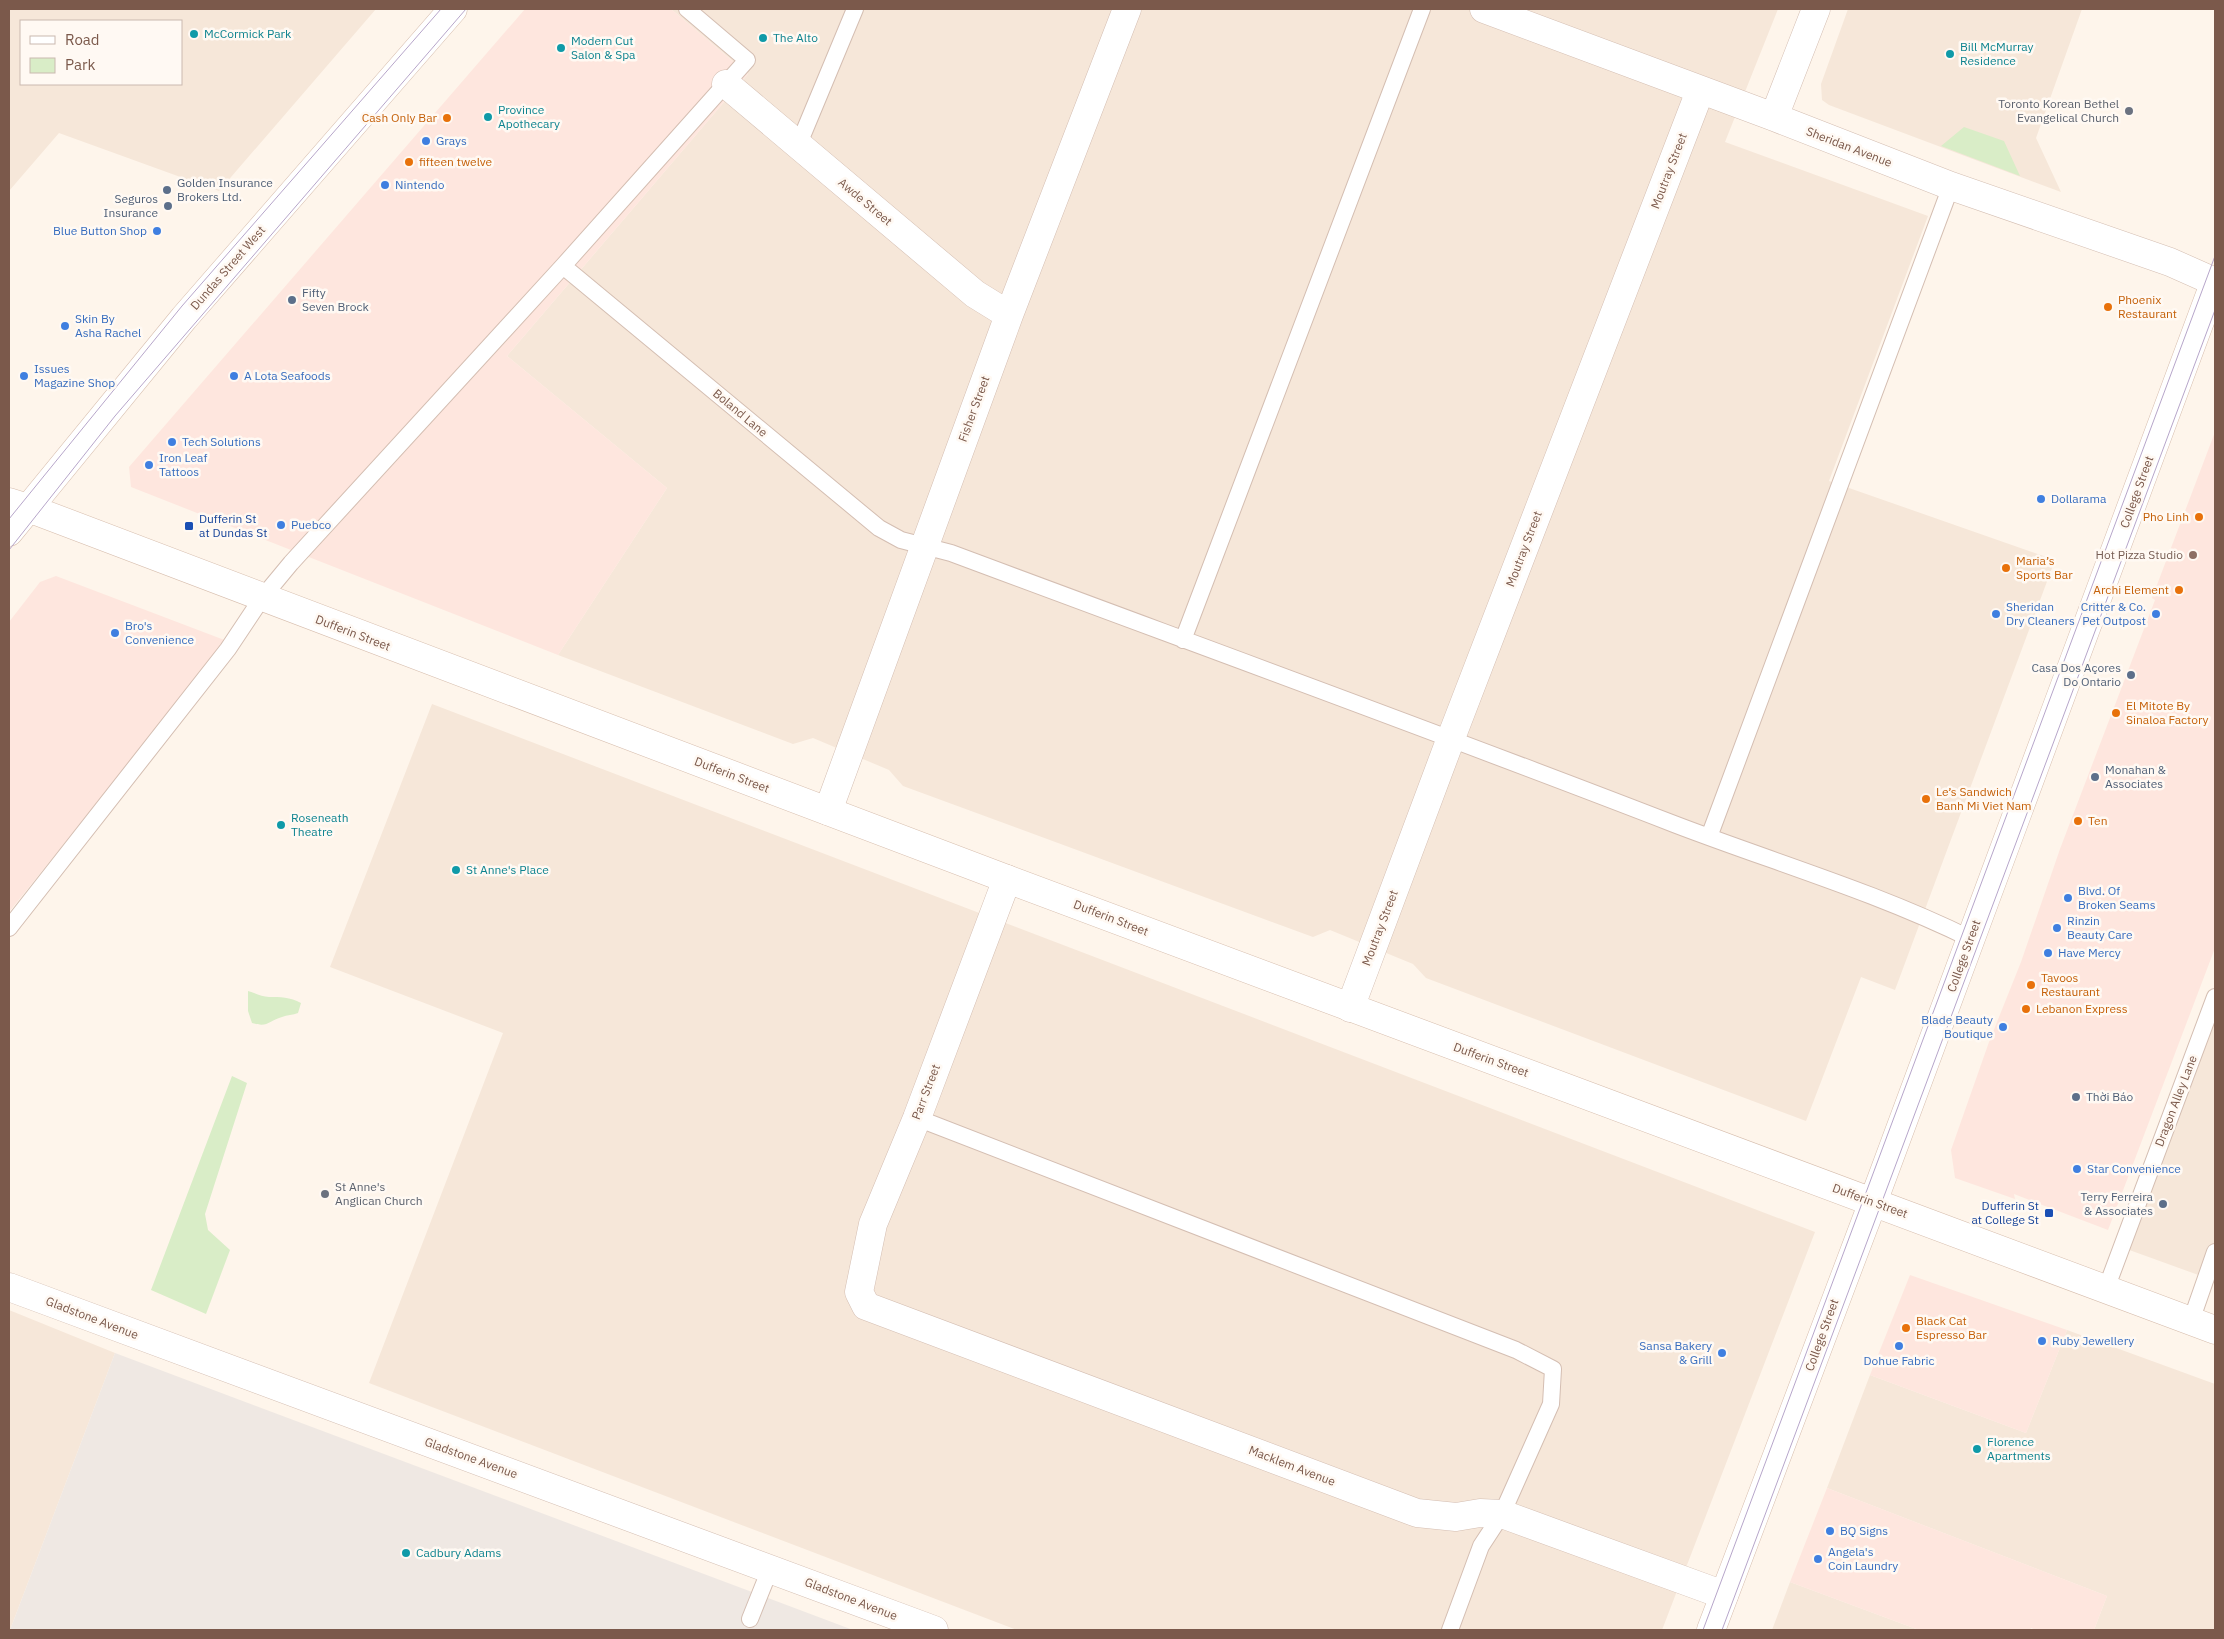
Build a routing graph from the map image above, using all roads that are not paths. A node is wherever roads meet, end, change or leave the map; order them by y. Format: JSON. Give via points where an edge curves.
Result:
{"nodes":[{"id":1,"x":453,"y":9,"type":"edge"},
{"id":2,"x":687,"y":9,"type":"edge"},
{"id":3,"x":855,"y":9,"type":"edge"},
{"id":4,"x":1127,"y":9,"type":"edge"},
{"id":5,"x":1422,"y":9,"type":"edge"},
{"id":6,"x":1484,"y":9,"type":"edge"},
{"id":7,"x":1816,"y":9,"type":"edge"},
{"id":8,"x":726,"y":84,"type":"junction"},
{"id":9,"x":1700,"y":91,"type":"junction"},
{"id":10,"x":1774,"y":118,"type":"junction"},
{"id":11,"x":798,"y":146,"type":"junction"},
{"id":12,"x":1951,"y":186,"type":"junction"},
{"id":13,"x":563,"y":266,"type":"junction"},
{"id":14,"x":2215,"y":282,"type":"edge"},
{"id":15,"x":1009,"y":315,"type":"junction"},
{"id":16,"x":18,"y":505,"type":"edge"},
{"id":17,"x":9,"y":532,"type":"edge"},
{"id":18,"x":924,"y":546,"type":"junction"},
{"id":19,"x":262,"y":598,"type":"junction"},
{"id":20,"x":1183,"y":640,"type":"junction"},
{"id":21,"x":1451,"y":738,"type":"junction"},
{"id":22,"x":828,"y":811,"type":"junction"},
{"id":23,"x":1708,"y":837,"type":"junction"},
{"id":24,"x":1007,"y":879,"type":"junction"},
{"id":25,"x":9,"y":928,"type":"edge"},
{"id":26,"x":1971,"y":939,"type":"junction"},
{"id":27,"x":2215,"y":997,"type":"edge"},
{"id":28,"x":1350,"y":1008,"type":"junction"},
{"id":29,"x":916,"y":1118,"type":"junction"},
{"id":30,"x":1873,"y":1202,"type":"junction"},
{"id":31,"x":2215,"y":1252,"type":"edge"},
{"id":32,"x":9,"y":1287,"type":"edge"},
{"id":33,"x":2106,"y":1289,"type":"junction"},
{"id":34,"x":866,"y":1306,"type":"joint"},
{"id":35,"x":2203,"y":1325,"type":"edge"},
{"id":36,"x":1502,"y":1514,"type":"junction"},
{"id":37,"x":770,"y":1569,"type":"junction"},
{"id":38,"x":1724,"y":1595,"type":"junction"},
{"id":39,"x":750,"y":1619,"type":"dead end"},
{"id":40,"x":934,"y":1630,"type":"edge"},
{"id":41,"x":1450,"y":1630,"type":"edge"},
{"id":42,"x":1711,"y":1630,"type":"edge"}],
"edges":[{"from":1,"to":16,"type":"street","name":"Dundas Street West"},
{"from":2,"to":8,"type":"lane","via":[[747,60]]},
{"from":3,"to":11,"type":"lane"},
{"from":4,"to":15,"type":"street","name":"Fisher Street"},
{"from":5,"to":20,"type":"lane"},
{"from":6,"to":9,"type":"street","name":"Sheridan Avenue"},
{"from":7,"to":10,"type":"street"},
{"from":8,"to":11,"type":"street","name":"Awde Street"},
{"from":8,"to":13,"type":"lane"},
{"from":9,"to":10,"type":"street","name":"Sheridan Avenue"},
{"from":9,"to":21,"type":"street","name":"Moutray Street"},
{"from":10,"to":12,"type":"street","name":"Sheridan Avenue"},
{"from":11,"to":15,"type":"street","name":"Awde Street","via":[[975,294]]},
{"from":12,"to":14,"type":"street","name":"Sheridan Avenue","via":[[2170,262]]},
{"from":12,"to":23,"type":"lane"},
{"from":13,"to":18,"type":"lane","name":"Boland Lane","via":[[879,528],[901,540]]},
{"from":13,"to":19,"type":"lane"},
{"from":14,"to":26,"type":"street","name":"College Street"},
{"from":15,"to":18,"type":"street","name":"Fisher Street"},
{"from":16,"to":17,"type":"street","name":"Dundas Street West"},
{"from":16,"to":19,"type":"street","name":"Dufferin Street"},
{"from":18,"to":20,"type":"lane","name":"Boland Lane","via":[[951,553]]},
{"from":18,"to":22,"type":"street","name":"Fisher Street"},
{"from":19,"to":22,"type":"street","name":"Dufferin Street"},
{"from":19,"to":25,"type":"lane","via":[[228,650]]},
{"from":20,"to":21,"type":"lane","name":"Boland Lane"},
{"from":21,"to":23,"type":"lane","name":"Boland Lane"},
{"from":21,"to":28,"type":"street","name":"Moutray Street"},
{"from":22,"to":24,"type":"street","name":"Dufferin Street"},
{"from":23,"to":26,"type":"lane","name":"Boland Lane","via":[[1930,918]]},
{"from":24,"to":28,"type":"street","name":"Dufferin Street"},
{"from":24,"to":29,"type":"street","name":"Parr Street"},
{"from":26,"to":30,"type":"street","name":"College Street"},
{"from":27,"to":33,"type":"lane","name":"Dragon Alley Lane"},
{"from":28,"to":30,"type":"street","name":"Dufferin Street"},
{"from":29,"to":34,"type":"street","name":"Parr Street","via":[[873,1224],[859,1292]]},
{"from":29,"to":36,"type":"lane","via":[[1516,1350],[1553,1369],[1551,1404]]},
{"from":30,"to":33,"type":"street","name":"Dufferin Street"},
{"from":30,"to":38,"type":"street","name":"College Street"},
{"from":31,"to":35,"type":"lane"},
{"from":32,"to":37,"type":"street","name":"Gladstone Avenue"},
{"from":33,"to":35,"type":"street","name":"Dufferin Street"},
{"from":34,"to":36,"type":"street","name":"Macklem Avenue","via":[[1417,1513],[1456,1517]]},
{"from":36,"to":38,"type":"street","name":"Macklem Avenue"},
{"from":36,"to":41,"type":"lane","via":[[1482,1546]]},
{"from":37,"to":39,"type":"lane"},
{"from":37,"to":40,"type":"street","name":"Gladstone Avenue"},
{"from":38,"to":42,"type":"street","name":"College Street"}]}
